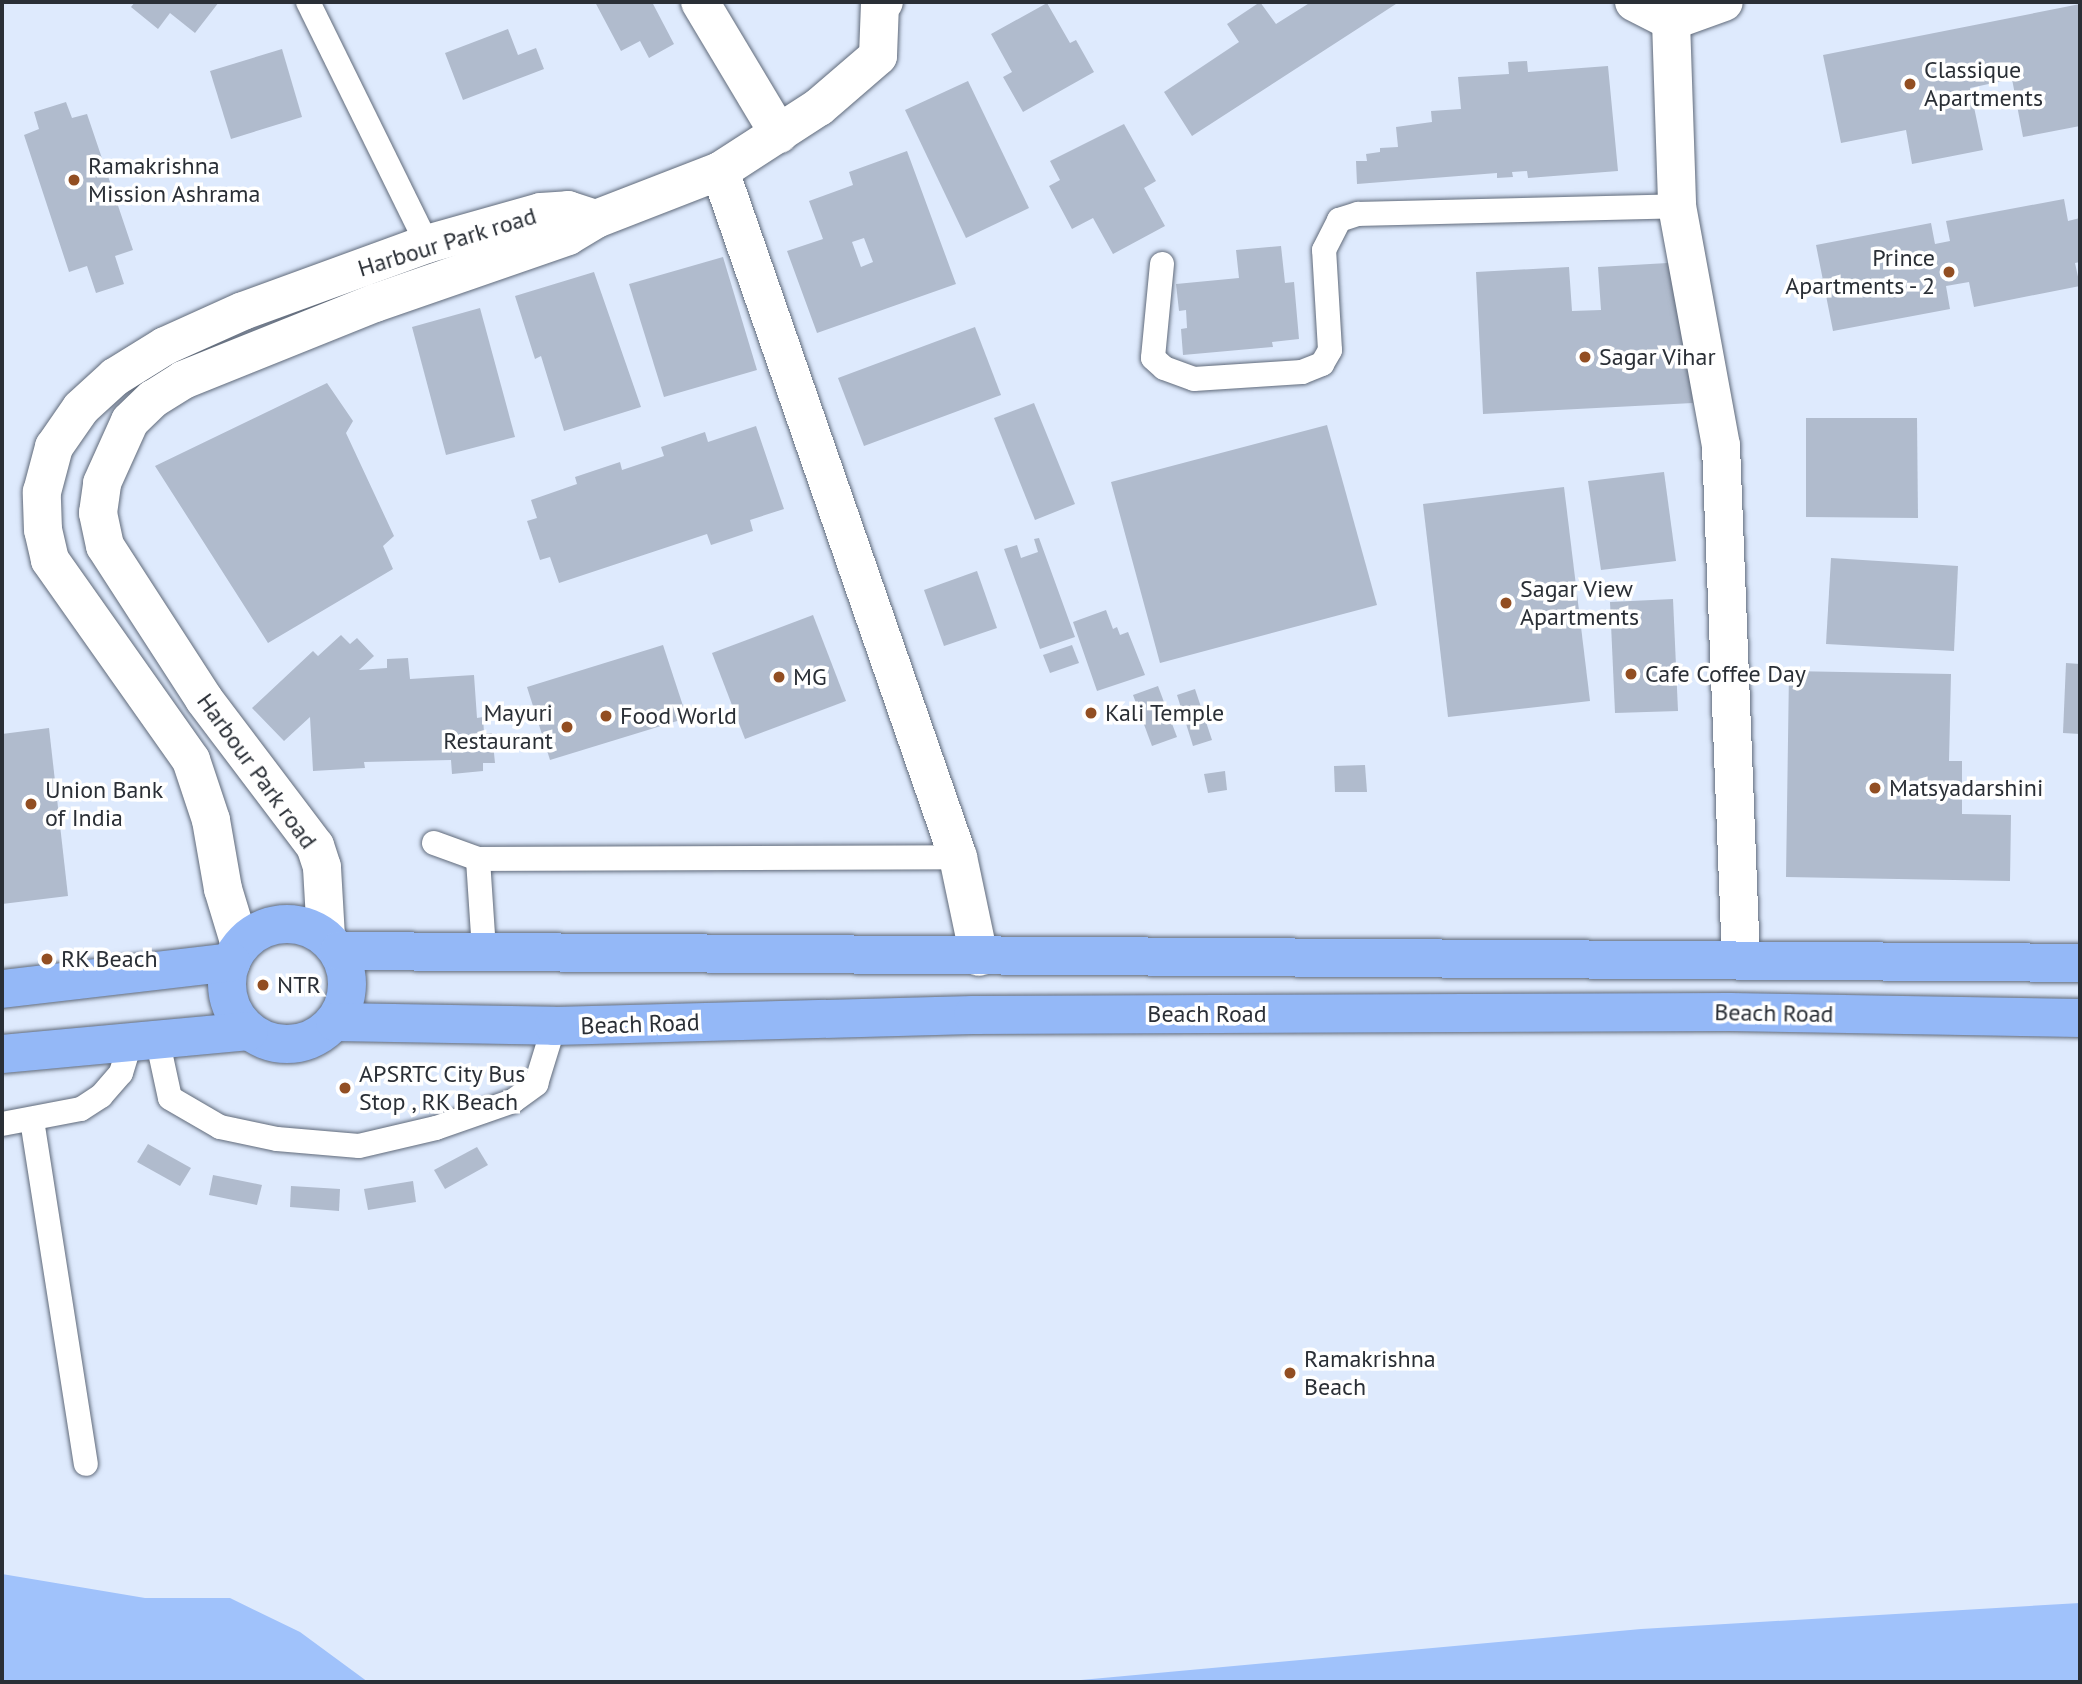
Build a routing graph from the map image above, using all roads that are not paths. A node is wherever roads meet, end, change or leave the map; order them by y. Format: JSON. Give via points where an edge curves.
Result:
{"nodes":[{"id":1,"x":308,"y":2,"type":"edge"},
{"id":2,"x":700,"y":2,"type":"edge"},
{"id":3,"x":881,"y":2,"type":"edge"},
{"id":4,"x":1634,"y":2,"type":"edge"},
{"id":5,"x":1724,"y":2,"type":"edge"},
{"id":6,"x":1671,"y":21,"type":"junction"},
{"id":7,"x":779,"y":134,"type":"junction"},
{"id":8,"x":720,"y":171,"type":"junction"},
{"id":9,"x":1677,"y":206,"type":"junction"},
{"id":10,"x":596,"y":219,"type":"junction"},
{"id":11,"x":428,"y":244,"type":"junction"},
{"id":12,"x":1162,"y":264,"type":"dead end"},
{"id":13,"x":434,"y":843,"type":"dead end"},
{"id":14,"x":958,"y":857,"type":"junction"},
{"id":15,"x":478,"y":859,"type":"junction"},
{"id":16,"x":332,"y":944,"type":"junction"},
{"id":17,"x":484,"y":950,"type":"junction"},
{"id":18,"x":235,"y":953,"type":"junction"},
{"id":19,"x":979,"y":957,"type":"junction"},
{"id":20,"x":1741,"y":959,"type":"junction"},
{"id":21,"x":2080,"y":963,"type":"edge"},
{"id":22,"x":2,"y":989,"type":"edge"},
{"id":23,"x":2080,"y":1018,"type":"edge"},
{"id":24,"x":334,"y":1022,"type":"junction"},
{"id":25,"x":554,"y":1026,"type":"junction"},
{"id":26,"x":249,"y":1031,"type":"junction"},
{"id":27,"x":144,"y":1040,"type":"junction"},
{"id":28,"x":2,"y":1054,"type":"edge"},
{"id":29,"x":32,"y":1120,"type":"junction"},
{"id":30,"x":2,"y":1124,"type":"edge"},
{"id":31,"x":86,"y":1464,"type":"dead end"}],
"edges":[{"from":1,"to":11,"type":"lane"},
{"from":2,"to":7,"type":"street"},
{"from":3,"to":7,"type":"street","via":[[878,56]]},
{"from":4,"to":6,"type":"street"},
{"from":5,"to":6,"type":"street"},
{"from":6,"to":9,"type":"street"},
{"from":7,"to":8,"type":"street"},
{"from":8,"to":10,"type":"street"},
{"from":8,"to":14,"type":"street"},
{"from":9,"to":12,"type":"lane","via":[[1358,214],[1339,220],[1324,250],[1330,349],[1322,364],[1302,372],[1194,379],[1164,369],[1153,358]]},
{"from":9,"to":20,"type":"street","via":[[1721,446]]},
{"from":10,"to":11,"type":"street","name":"Harbour Park road","via":[[568,210],[541,212]]},
{"from":10,"to":16,"type":"street","name":"Harbour Park road","via":[[568,236],[375,303],[183,380],[130,421],[113,452],[98,513],[105,546],[197,688],[315,846]]},
{"from":11,"to":18,"type":"street","name":"Harbour Park road","via":[[243,311],[165,346],[115,377],[81,408],[54,447],[42,492],[50,560],[191,761],[211,820]]},
{"from":13,"to":15,"type":"lane"},
{"from":14,"to":15,"type":"lane"},
{"from":14,"to":19,"type":"street"},
{"from":15,"to":17,"type":"lane"},
{"from":16,"to":17,"type":"main road"},
{"from":16,"to":18,"type":"main road","via":[[291,923],[254,932]]},
{"from":16,"to":24,"type":"main road","via":[[348,987]]},
{"from":17,"to":19,"type":"main road"},
{"from":18,"to":22,"type":"main road"},
{"from":18,"to":26,"type":"main road","via":[[228,999]]},
{"from":19,"to":20,"type":"main road"},
{"from":20,"to":21,"type":"main road"},
{"from":23,"to":25,"type":"main road","name":"Beach Road","via":[[1731,1012],[972,1014]]},
{"from":24,"to":25,"type":"main road","name":"Beach Road"},
{"from":24,"to":26,"type":"main road","via":[[303,1043],[284,1044]]},
{"from":25,"to":27,"type":"lane","via":[[536,1084],[513,1101],[436,1128],[359,1146],[277,1139],[220,1126],[170,1098]]},
{"from":26,"to":27,"type":"main road"},
{"from":27,"to":28,"type":"main road"},
{"from":27,"to":29,"type":"lane","via":[[101,1096],[81,1109]]},
{"from":29,"to":30,"type":"lane"},
{"from":29,"to":31,"type":"lane"}]}
